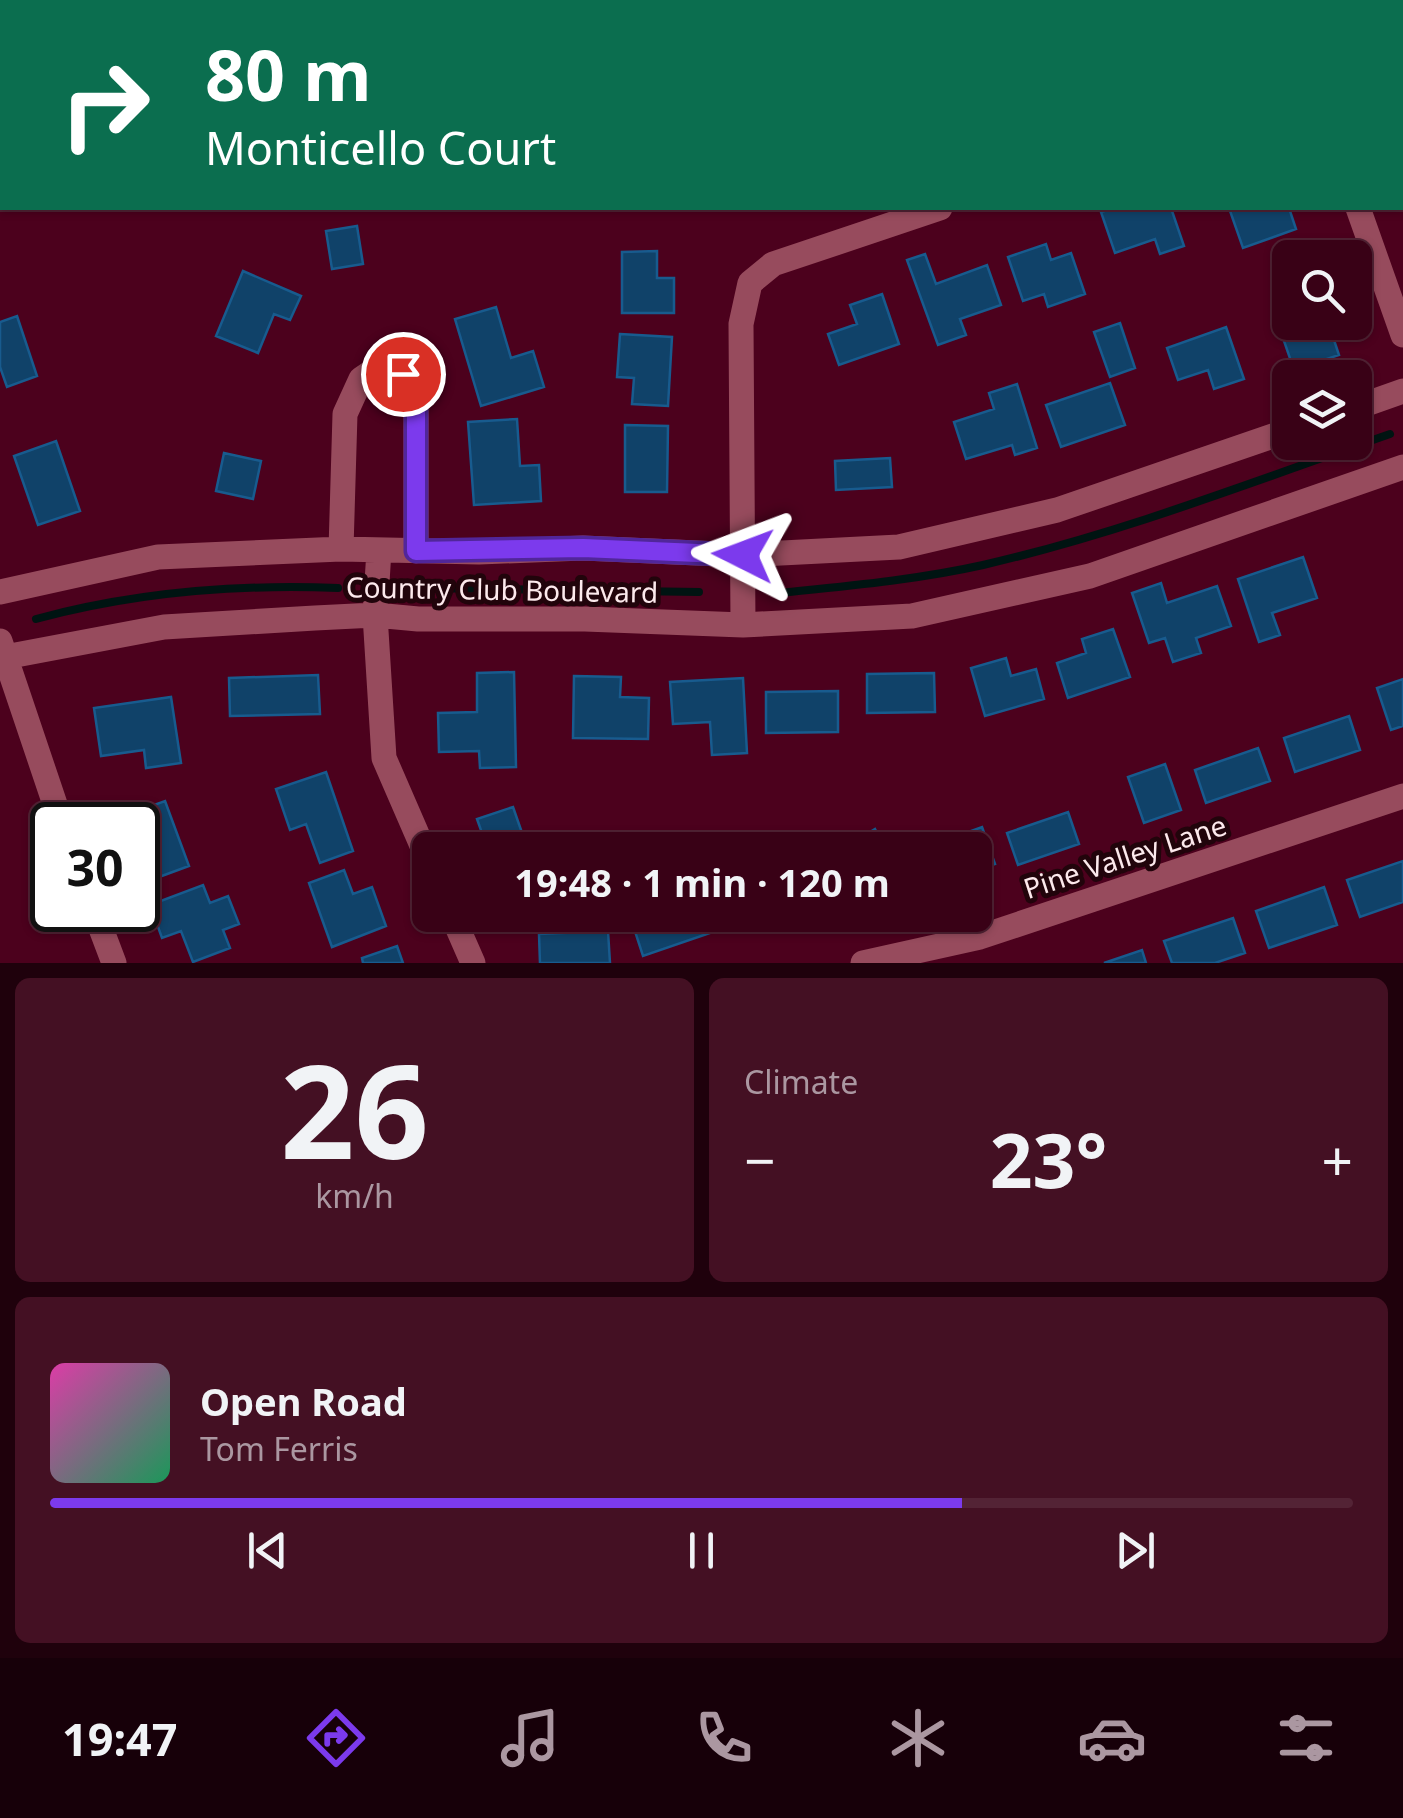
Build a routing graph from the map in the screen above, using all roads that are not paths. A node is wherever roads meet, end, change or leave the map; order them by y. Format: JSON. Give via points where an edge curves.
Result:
{"nodes":[{"id":1,"x":934,"y":210,"type":"edge"},
{"id":2,"x":1359,"y":210,"type":"edge"},
{"id":3,"x":1403,"y":336,"type":"edge"},
{"id":4,"x":1403,"y":391,"type":"edge"},
{"id":5,"x":1372,"y":402,"type":"edge"},
{"id":6,"x":1272,"y":436,"type":"edge"},
{"id":7,"x":1403,"y":467,"type":"edge"},
{"id":8,"x":341,"y":549,"type":"junction"},
{"id":9,"x":378,"y":550,"type":"junction"},
{"id":10,"x":416,"y":551,"type":"junction"},
{"id":11,"x":743,"y":555,"type":"junction"},
{"id":12,"x":0,"y":592,"type":"edge"},
{"id":13,"x":375,"y":615,"type":"junction"},
{"id":14,"x":743,"y":625,"type":"junction"},
{"id":15,"x":2,"y":652,"type":"edge"},
{"id":16,"x":1403,"y":796,"type":"edge"},
{"id":17,"x":54,"y":802,"type":"edge"},
{"id":18,"x":416,"y":832,"type":"edge"},
{"id":19,"x":102,"y":932,"type":"edge"},
{"id":20,"x":459,"y":932,"type":"edge"},
{"id":21,"x":114,"y":963,"type":"edge"},
{"id":22,"x":473,"y":963,"type":"edge"},
{"id":23,"x":863,"y":963,"type":"edge"}],
"edges":[{"from":1,"to":11,"type":"street","via":[[773,264],[750,283],[742,324]]},
{"from":2,"to":3,"type":"street"},
{"from":4,"to":5,"type":"street"},
{"from":6,"to":11,"type":"street","name":"Country Club Boulevard","via":[[1057,510],[899,548]]},
{"from":7,"to":14,"type":"street","name":"Country Club Boulevard","via":[[1090,576],[912,616]]},
{"from":8,"to":9,"type":"street","name":"Country Club Boulevard"},
{"from":8,"to":10,"type":"street","via":[[345,414],[361,379],[382,364],[403,374],[416,411]]},
{"from":8,"to":12,"type":"street","name":"Country Club Boulevard","via":[[158,557]]},
{"from":9,"to":10,"type":"street","name":"Country Club Boulevard"},
{"from":9,"to":13,"type":"street"},
{"from":10,"to":11,"type":"street","name":"Country Club Boulevard","via":[[583,548]]},
{"from":11,"to":14,"type":"street"},
{"from":13,"to":14,"type":"street","name":"Country Club Boulevard"},
{"from":13,"to":15,"type":"street","name":"Country Club Boulevard","via":[[164,627]]},
{"from":13,"to":18,"type":"street","via":[[384,758]]},
{"from":15,"to":17,"type":"street"},
{"from":16,"to":23,"type":"street","name":"Pine Valley Lane","via":[[980,937]]},
{"from":19,"to":21,"type":"street"},
{"from":20,"to":22,"type":"street"}]}
